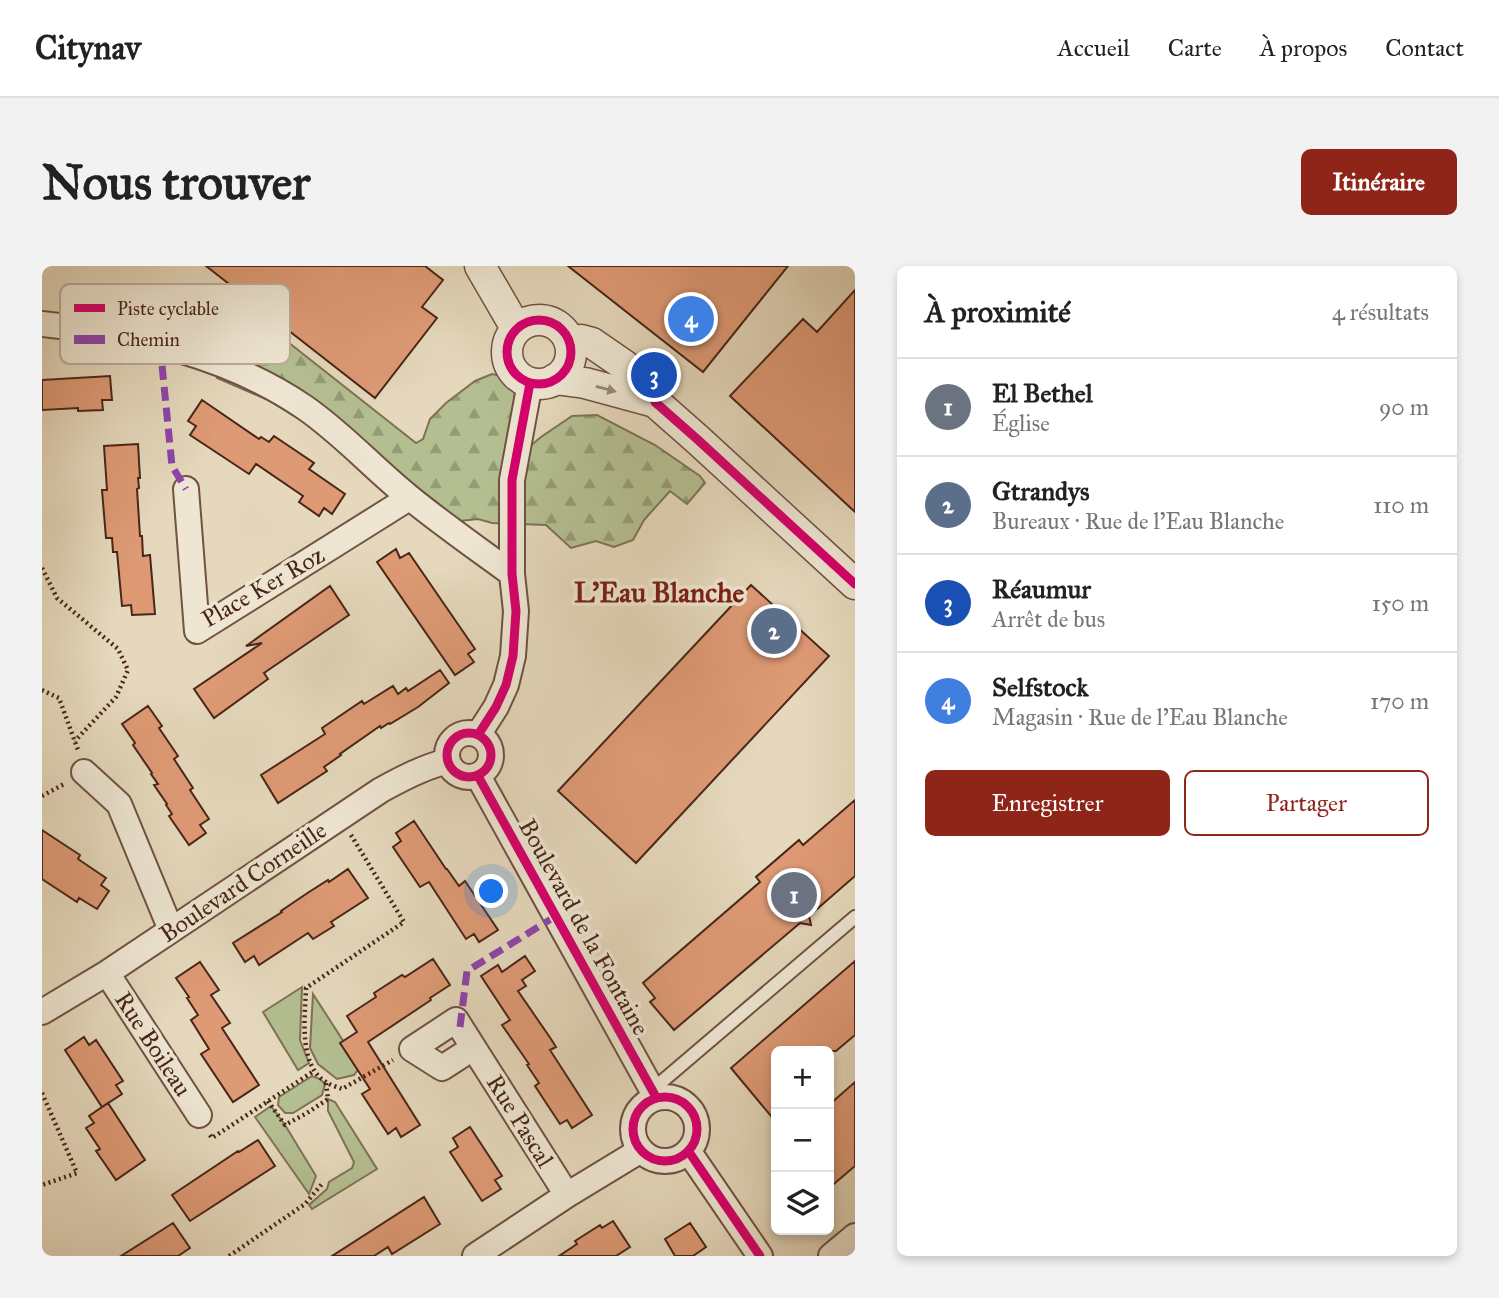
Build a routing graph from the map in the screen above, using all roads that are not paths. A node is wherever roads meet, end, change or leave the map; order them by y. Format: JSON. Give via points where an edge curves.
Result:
{"nodes":[{"id":1,"x":480,"y":266,"type":"edge"},
{"id":2,"x":42,"y":324,"type":"edge"},
{"id":3,"x":60,"y":326,"type":"edge"},
{"id":4,"x":516,"y":328,"type":"junction"},
{"id":5,"x":570,"y":342,"type":"junction"},
{"id":6,"x":219,"y":364,"type":"edge"},
{"id":7,"x":543,"y":381,"type":"junction"},
{"id":8,"x":655,"y":402,"type":"junction"},
{"id":9,"x":186,"y":489,"type":"dead end"},
{"id":10,"x":409,"y":498,"type":"junction"},
{"id":11,"x":512,"y":574,"type":"junction"},
{"id":12,"x":855,"y":584,"type":"edge"},
{"id":13,"x":478,"y":735,"type":"junction"},
{"id":14,"x":448,"y":761,"type":"junction"},
{"id":15,"x":84,"y":772,"type":"dead end"},
{"id":16,"x":478,"y":776,"type":"junction"},
{"id":17,"x":855,"y":917,"type":"edge"},
{"id":18,"x":171,"y":930,"type":"junction"},
{"id":19,"x":107,"y":973,"type":"junction"},
{"id":20,"x":42,"y":1012,"type":"edge"},
{"id":21,"x":473,"y":1048,"type":"junction"},
{"id":22,"x":654,"y":1093,"type":"junction"},
{"id":23,"x":199,"y":1115,"type":"road end"},
{"id":24,"x":640,"y":1150,"type":"junction"},
{"id":25,"x":689,"y":1152,"type":"junction"},
{"id":26,"x":567,"y":1195,"type":"junction"},
{"id":27,"x":855,"y":1236,"type":"edge"},
{"id":28,"x":475,"y":1256,"type":"edge"},
{"id":29,"x":761,"y":1256,"type":"edge"},
{"id":30,"x":831,"y":1256,"type":"edge"}],
"edges":[{"from":1,"to":4,"type":"street"},
{"from":2,"to":3,"type":"street"},
{"from":4,"to":5,"type":"street","via":[[534,320],[549,321],[561,328]]},
{"from":4,"to":7,"type":"street","via":[[508,342],[508,359],[515,373]]},
{"from":5,"to":7,"type":"street","via":[[565,372]]},
{"from":5,"to":8,"type":"street","via":[[592,342],[607,352]]},
{"from":6,"to":10,"type":"street","via":[[304,407]]},
{"from":7,"to":8,"type":"street","one_way":true,"via":[[584,383]]},
{"from":7,"to":11,"type":"street","via":[[512,480]]},
{"from":8,"to":12,"type":"street"},
{"from":9,"to":10,"type":"street","name":"Place Ker Roz","via":[[197,631]]},
{"from":10,"to":11,"type":"street"},
{"from":11,"to":13,"type":"street","via":[[516,611],[513,656],[506,685]]},
{"from":13,"to":14,"type":"street","via":[[455,739],[448,749]]},
{"from":13,"to":16,"type":"street","via":[[491,750],[491,760]]},
{"from":14,"to":16,"type":"street","via":[[460,775]]},
{"from":14,"to":18,"type":"street","name":"Boulevard Corneille","via":[[381,790]]},
{"from":15,"to":18,"type":"street","via":[[119,804]]},
{"from":16,"to":22,"type":"street","name":"Boulevard de la Fontaine"},
{"from":17,"to":22,"type":"lane"},
{"from":18,"to":19,"type":"street","name":"Boulevard Corneille"},
{"from":19,"to":20,"type":"street","name":"Boulevard Corneille"},
{"from":19,"to":23,"type":"street","name":"Rue Boileau"},
{"from":21,"to":21,"type":"street","name":"Rue Pascal","via":[[456,1020],[412,1049],[442,1068]]},
{"from":21,"to":26,"type":"street","name":"Rue Pascal"},
{"from":22,"to":24,"type":"street","via":[[634,1119],[632,1130]]},
{"from":22,"to":25,"type":"street","via":[[677,1098],[693,1112],[698,1132]]},
{"from":24,"to":25,"type":"street","via":[[659,1161]]},
{"from":24,"to":26,"type":"street"},
{"from":25,"to":29,"type":"street"},
{"from":26,"to":28,"type":"street"},
{"from":27,"to":30,"type":"street"}]}
